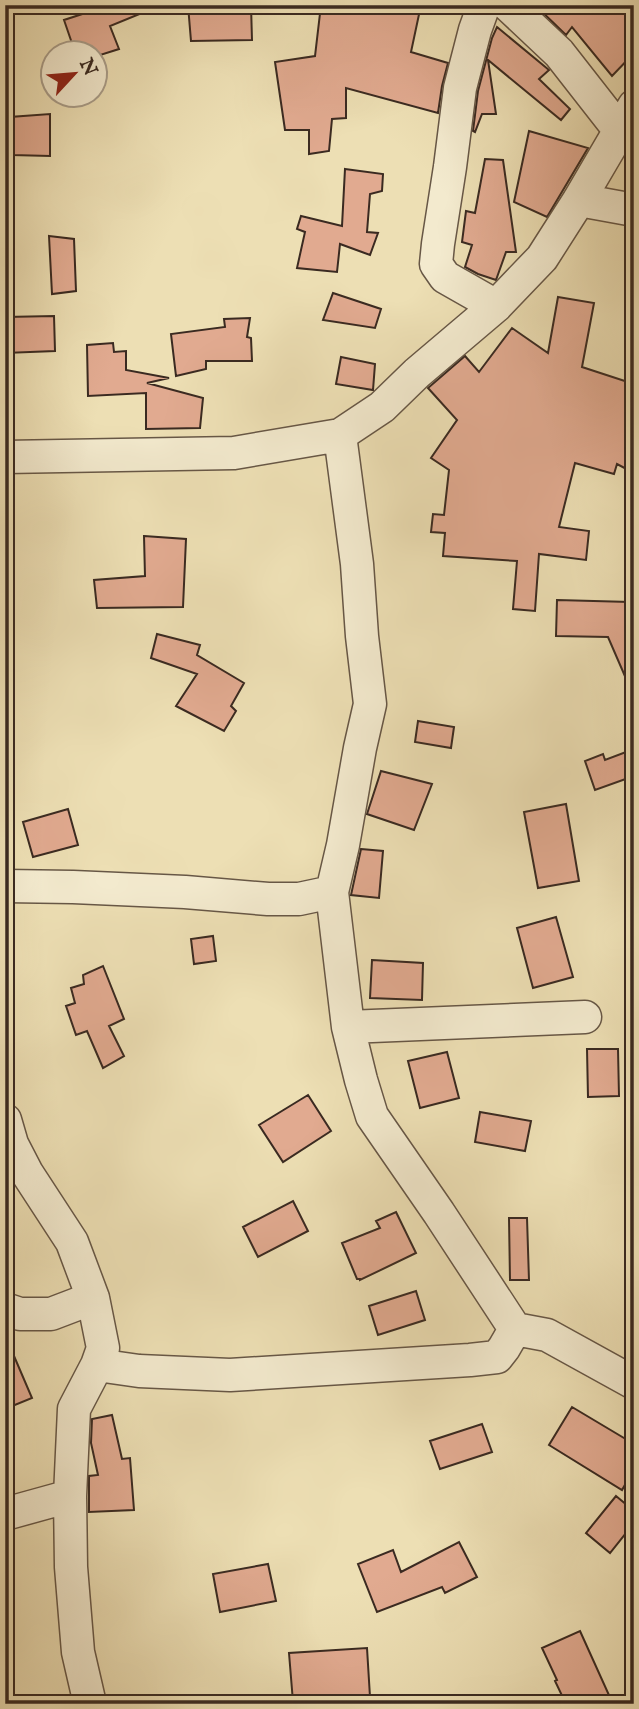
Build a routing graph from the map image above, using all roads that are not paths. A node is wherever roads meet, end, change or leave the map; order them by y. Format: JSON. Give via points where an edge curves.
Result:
{"nodes":[{"id":1,"x":484,"y":5,"type":"edge"},
{"id":2,"x":508,"y":5,"type":"edge"},
{"id":3,"x":627,"y":118,"type":"edge"},
{"id":4,"x":579,"y":200,"type":"junction"},
{"id":5,"x":634,"y":210,"type":"edge"},
{"id":6,"x":496,"y":306,"type":"junction"},
{"id":7,"x":340,"y":435,"type":"junction"},
{"id":8,"x":5,"y":457,"type":"edge"},
{"id":9,"x":5,"y":886,"type":"edge"},
{"id":10,"x":331,"y":892,"type":"junction"},
{"id":11,"x":585,"y":1017,"type":"dead end"},
{"id":12,"x":348,"y":1027,"type":"junction"},
{"id":13,"x":5,"y":1120,"type":"edge"},
{"id":14,"x":93,"y":1298,"type":"junction"},
{"id":15,"x":5,"y":1309,"type":"edge"},
{"id":16,"x":515,"y":1329,"type":"junction"},
{"id":17,"x":97,"y":1365,"type":"junction"},
{"id":18,"x":634,"y":1382,"type":"edge"},
{"id":19,"x":70,"y":1496,"type":"junction"},
{"id":20,"x":5,"y":1514,"type":"edge"},
{"id":21,"x":90,"y":1704,"type":"edge"}],
"edges":[{"from":1,"to":6,"type":"street","via":[[460,88],[436,264],[445,277]]},
{"from":2,"to":3,"type":"street"},
{"from":3,"to":4,"type":"street"},
{"from":4,"to":5,"type":"street"},
{"from":4,"to":6,"type":"street","via":[[542,258]]},
{"from":6,"to":7,"type":"street","via":[[382,407]]},
{"from":7,"to":8,"type":"street","via":[[234,453]]},
{"from":7,"to":10,"type":"street","via":[[370,704]]},
{"from":9,"to":10,"type":"street","via":[[268,899]]},
{"from":10,"to":12,"type":"street"},
{"from":11,"to":12,"type":"street"},
{"from":12,"to":16,"type":"street","via":[[372,1115]]},
{"from":13,"to":14,"type":"street","via":[[27,1173],[72,1242]]},
{"from":14,"to":15,"type":"street","via":[[51,1314]]},
{"from":14,"to":17,"type":"street","via":[[103,1348]]},
{"from":16,"to":17,"type":"street","via":[[497,1357],[470,1360],[230,1375]]},
{"from":16,"to":18,"type":"street","via":[[547,1335]]},
{"from":17,"to":19,"type":"street","via":[[74,1409]]},
{"from":19,"to":20,"type":"street"},
{"from":19,"to":21,"type":"street","via":[[78,1652]]}]}
